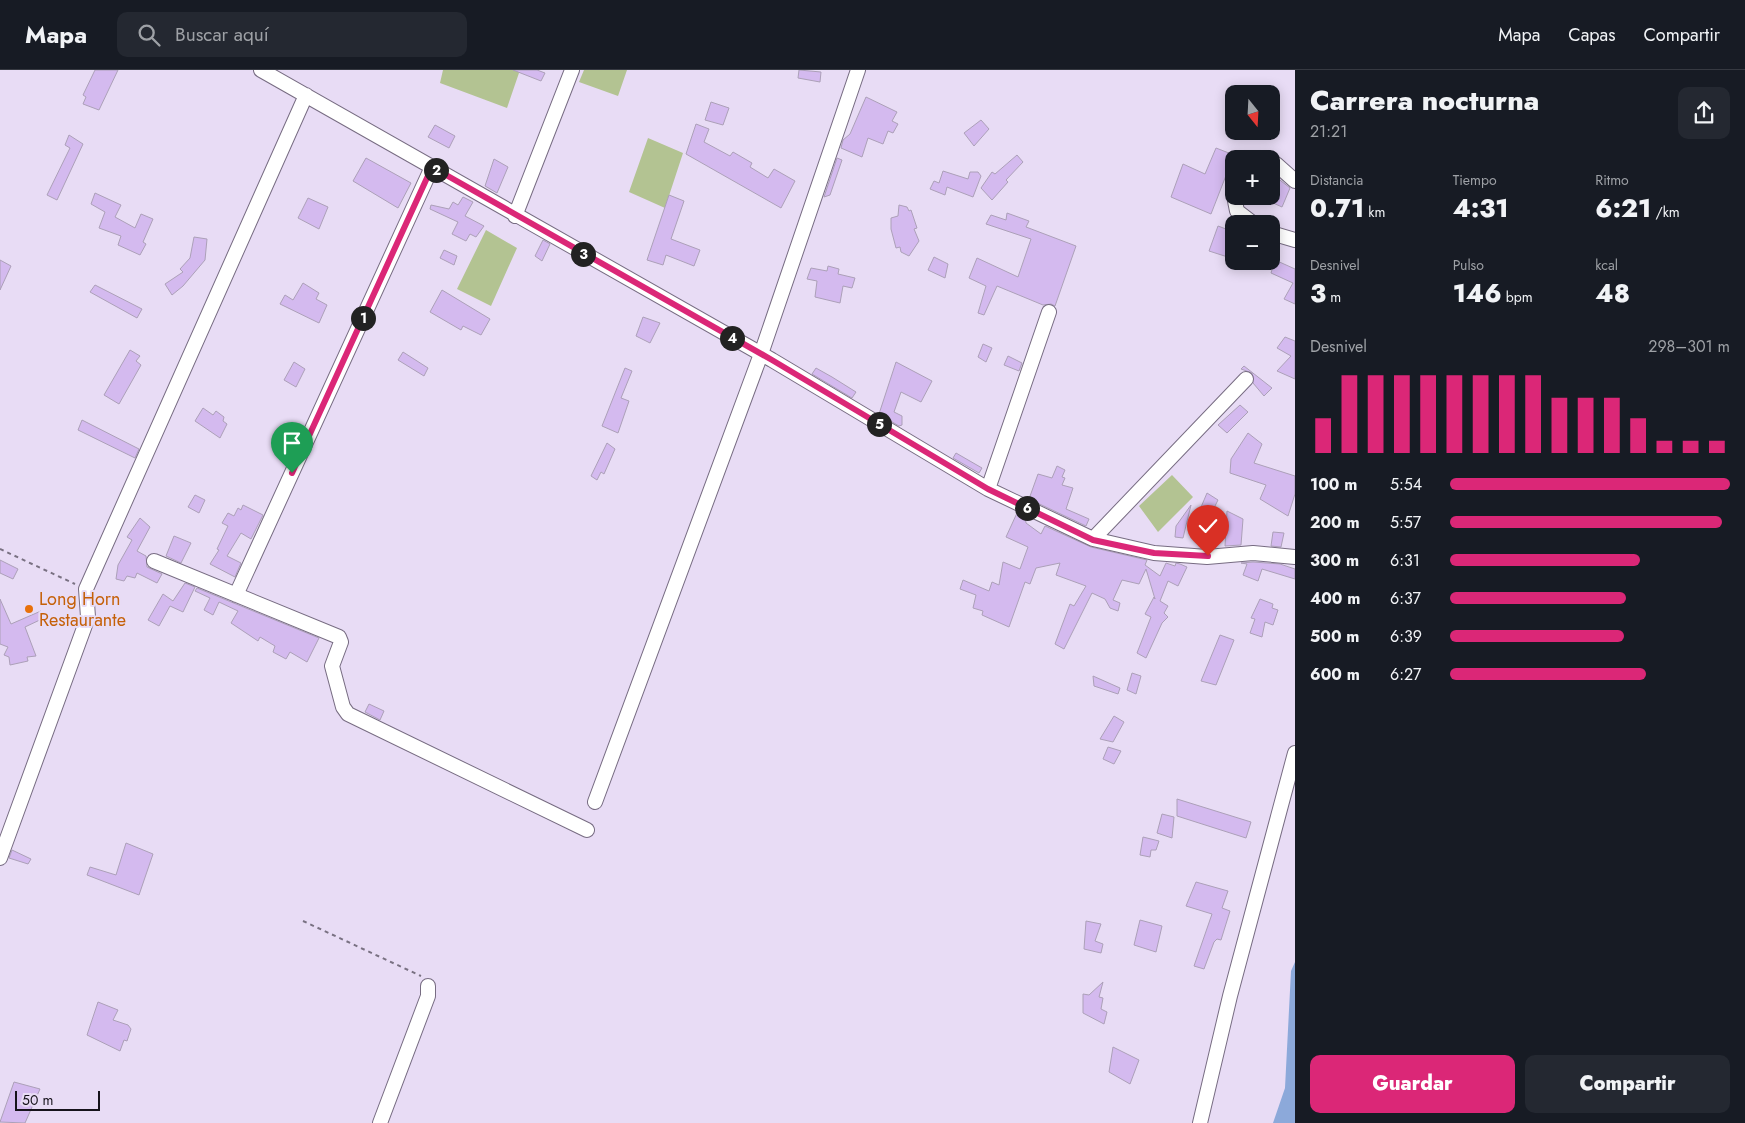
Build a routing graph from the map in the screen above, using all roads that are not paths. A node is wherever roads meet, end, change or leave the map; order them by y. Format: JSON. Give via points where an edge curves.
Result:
{"nodes":[{"id":1,"x":261,"y":70,"type":"edge"},
{"id":2,"x":572,"y":70,"type":"edge"},
{"id":3,"x":858,"y":70,"type":"edge"},
{"id":4,"x":306,"y":95,"type":"junction"},
{"id":5,"x":432,"y":167,"type":"junction"},
{"id":6,"x":1280,"y":168,"type":"edge"},
{"id":7,"x":1295,"y":181,"type":"edge"},
{"id":8,"x":1236,"y":205,"type":"edge"},
{"id":9,"x":1242,"y":215,"type":"edge"},
{"id":10,"x":515,"y":216,"type":"junction"},
{"id":11,"x":1280,"y":236,"type":"edge"},
{"id":12,"x":1295,"y":240,"type":"edge"},
{"id":13,"x":1049,"y":312,"type":"dead end"},
{"id":14,"x":761,"y":354,"type":"junction"},
{"id":15,"x":1246,"y":378,"type":"dead end"},
{"id":16,"x":988,"y":489,"type":"junction"},
{"id":17,"x":1093,"y":540,"type":"junction"},
{"id":18,"x":1295,"y":557,"type":"edge"},
{"id":19,"x":154,"y":561,"type":"dead end"},
{"id":20,"x":236,"y":595,"type":"junction"},
{"id":21,"x":1295,"y":753,"type":"edge"},
{"id":22,"x":595,"y":802,"type":"dead end"},
{"id":23,"x":587,"y":830,"type":"dead end"},
{"id":24,"x":0,"y":858,"type":"edge"},
{"id":25,"x":428,"y":986,"type":"road end"},
{"id":26,"x":380,"y":1123,"type":"edge"},
{"id":27,"x":1200,"y":1123,"type":"edge"}],
"edges":[{"from":1,"to":4,"type":"street"},
{"from":2,"to":10,"type":"street"},
{"from":3,"to":14,"type":"street"},
{"from":4,"to":5,"type":"street"},
{"from":4,"to":24,"type":"street","via":[[86,589],[88,616]]},
{"from":5,"to":10,"type":"street"},
{"from":5,"to":20,"type":"street"},
{"from":6,"to":7,"type":"street"},
{"from":8,"to":9,"type":"street"},
{"from":10,"to":14,"type":"street"},
{"from":11,"to":12,"type":"street"},
{"from":13,"to":16,"type":"street"},
{"from":14,"to":16,"type":"street"},
{"from":14,"to":22,"type":"street"},
{"from":15,"to":17,"type":"street"},
{"from":16,"to":17,"type":"street"},
{"from":17,"to":18,"type":"street","via":[[1154,553],[1208,556],[1253,553]]},
{"from":19,"to":20,"type":"street"},
{"from":20,"to":23,"type":"street","via":[[339,637],[341,642],[332,666],[348,714]]},
{"from":21,"to":27,"type":"street","via":[[1230,996]]},
{"from":25,"to":26,"type":"street","via":[[428,996]]}]}
